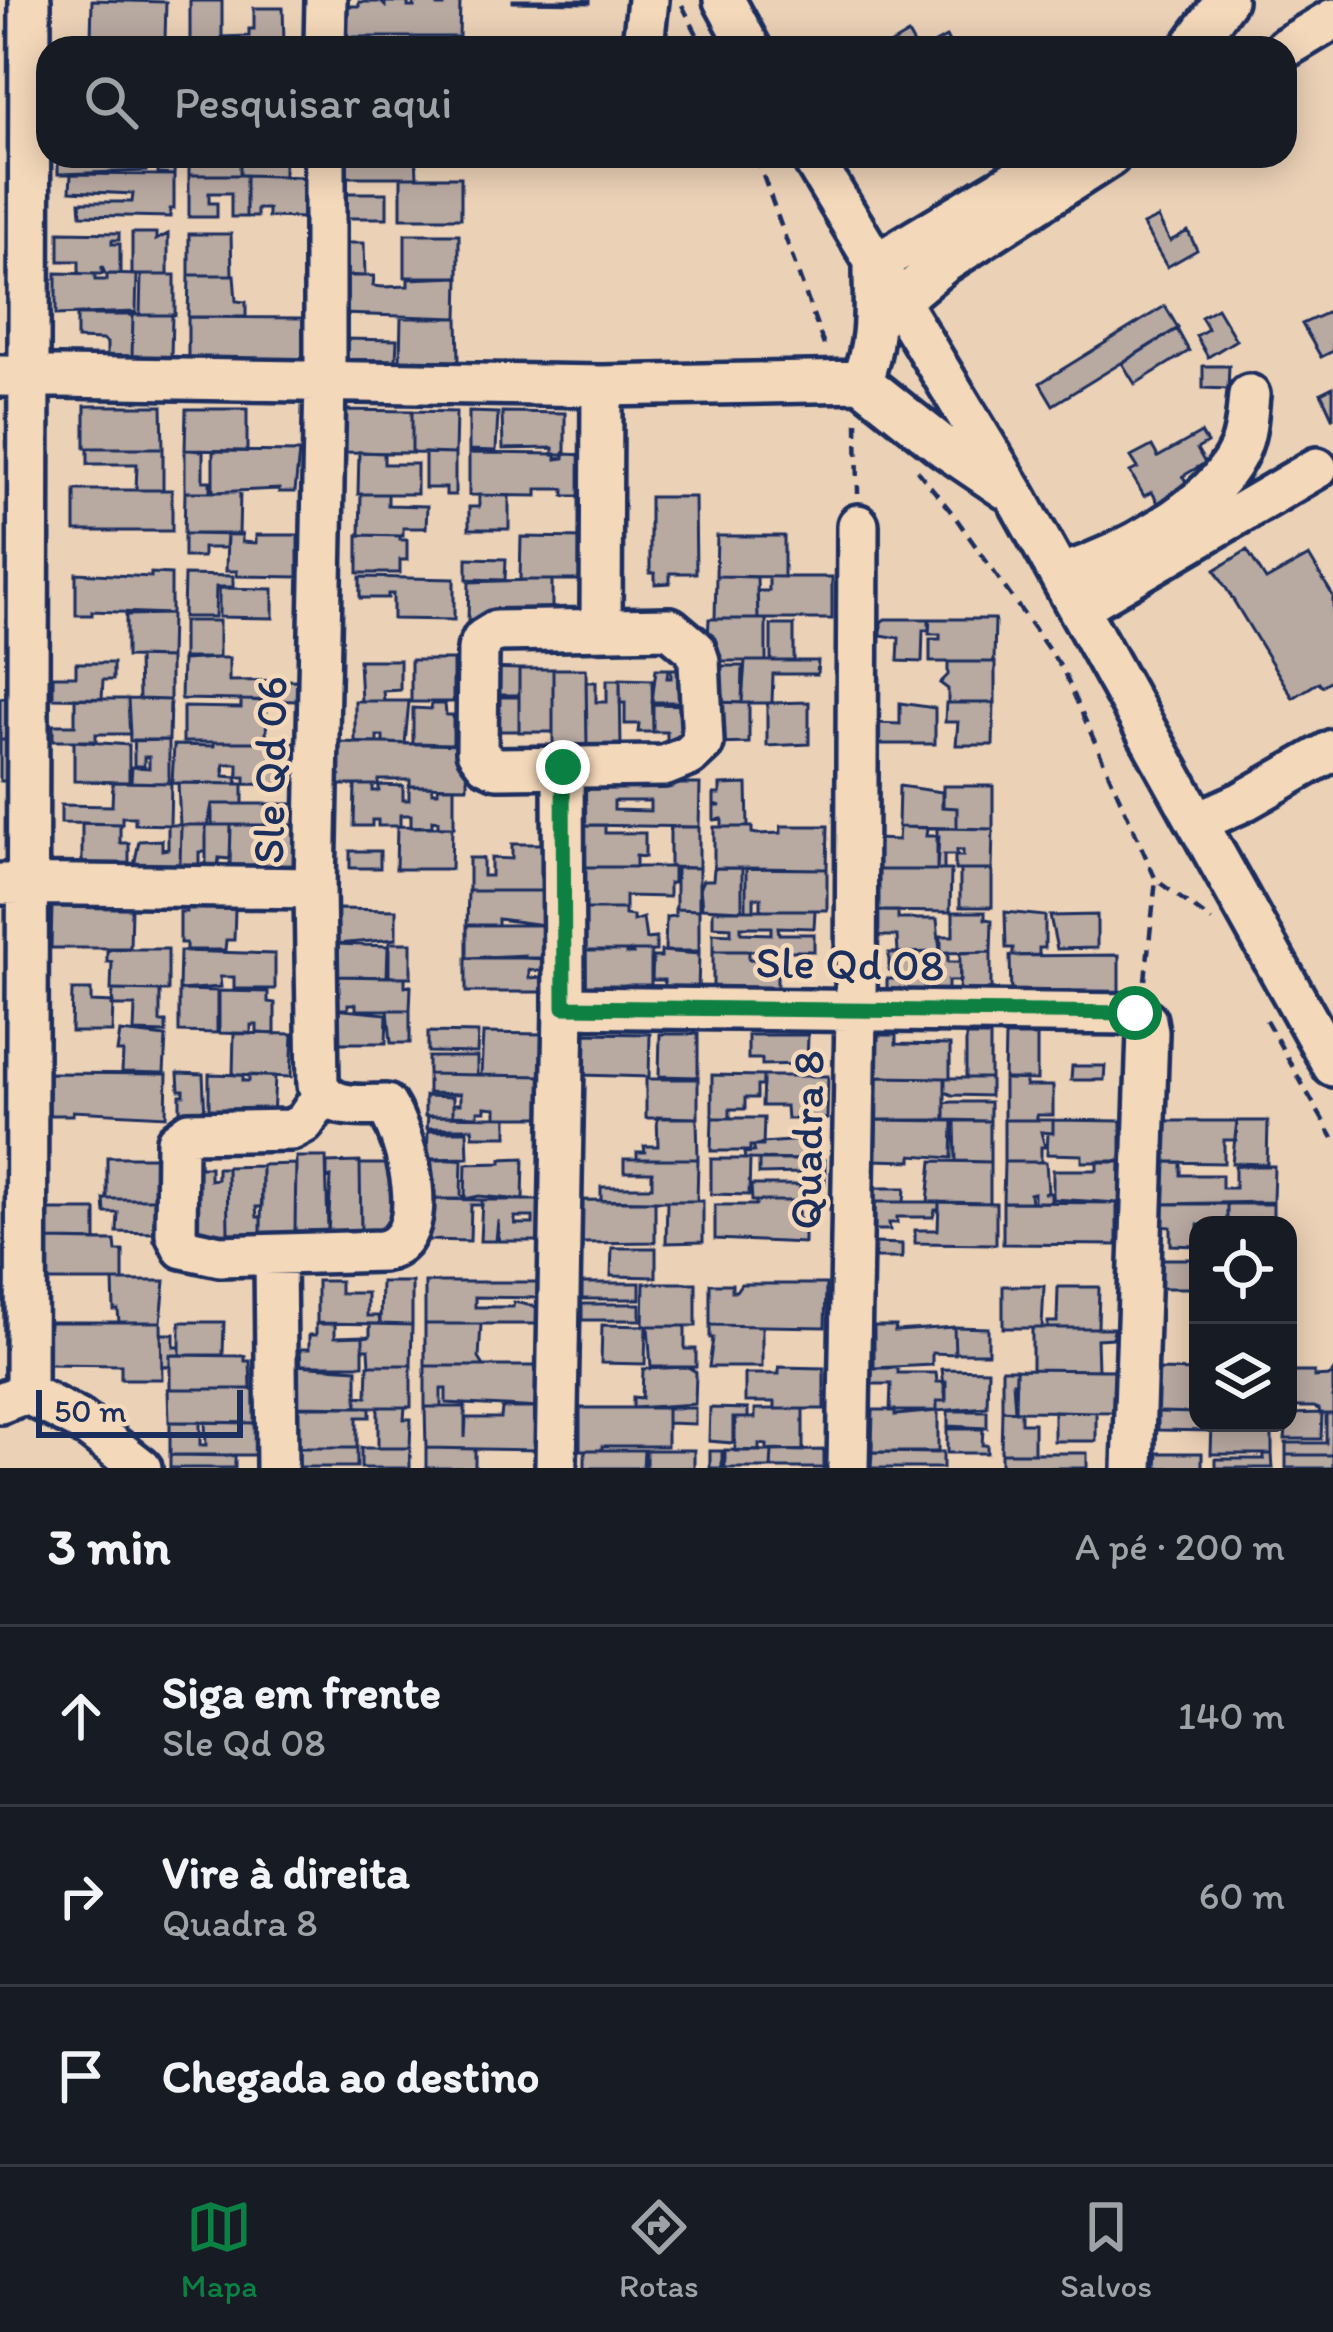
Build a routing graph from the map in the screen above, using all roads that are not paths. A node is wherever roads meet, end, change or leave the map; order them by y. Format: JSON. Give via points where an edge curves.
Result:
{"nodes":[{"id":1,"x":30,"y":0,"type":"edge"},
{"id":2,"x":326,"y":0,"type":"edge"},
{"id":3,"x":649,"y":0,"type":"edge"},
{"id":4,"x":724,"y":0,"type":"edge"},
{"id":5,"x":1226,"y":0,"type":"edge"},
{"id":6,"x":1333,"y":19,"type":"edge"},
{"id":7,"x":325,"y":36,"type":"edge"},
{"id":8,"x":644,"y":36,"type":"edge"},
{"id":9,"x":744,"y":36,"type":"edge"},
{"id":10,"x":1200,"y":36,"type":"edge"},
{"id":11,"x":1297,"y":41,"type":"edge"},
{"id":12,"x":26,"y":64,"type":"edge"},
{"id":13,"x":325,"y":168,"type":"edge"},
{"id":14,"x":818,"y":168,"type":"edge"},
{"id":15,"x":1036,"y":168,"type":"edge"},
{"id":16,"x":1091,"y":168,"type":"edge"},
{"id":17,"x":874,"y":265,"type":"junction"},
{"id":18,"x":896,"y":302,"type":"junction"},
{"id":19,"x":14,"y":376,"type":"edge"},
{"id":20,"x":325,"y":380,"type":"junction"},
{"id":21,"x":849,"y":381,"type":"junction"},
{"id":22,"x":602,"y":386,"type":"junction"},
{"id":23,"x":1249,"y":395,"type":"dead end"},
{"id":24,"x":1317,"y":468,"type":"dead end"},
{"id":25,"x":1015,"y":495,"type":"junction"},
{"id":26,"x":858,"y":525,"type":"road end"},
{"id":27,"x":1069,"y":591,"type":"junction"},
{"id":28,"x":601,"y":629,"type":"junction"},
{"id":29,"x":14,"y":637,"type":"edge"},
{"id":30,"x":1333,"y":750,"type":"edge"},
{"id":31,"x":563,"y":767,"type":"junction"},
{"id":32,"x":1197,"y":821,"type":"junction"},
{"id":33,"x":14,"y":884,"type":"edge"},
{"id":34,"x":315,"y":888,"type":"junction"},
{"id":35,"x":564,"y":1007,"type":"junction"},
{"id":36,"x":856,"y":1012,"type":"junction"},
{"id":37,"x":1328,"y":1046,"type":"edge"},
{"id":38,"x":322,"y":1095,"type":"junction"},
{"id":39,"x":275,"y":1255,"type":"junction"},
{"id":40,"x":13,"y":1398,"type":"edge"},
{"id":41,"x":141,"y":1468,"type":"edge"},
{"id":42,"x":277,"y":1468,"type":"edge"},
{"id":43,"x":556,"y":1468,"type":"edge"},
{"id":44,"x":848,"y":1468,"type":"edge"},
{"id":45,"x":1133,"y":1468,"type":"edge"}],
"edges":[{"from":1,"to":12,"type":"street"},
{"from":2,"to":7,"type":"street"},
{"from":3,"to":8,"type":"street"},
{"from":4,"to":9,"type":"street"},
{"from":5,"to":10,"type":"street"},
{"from":6,"to":11,"type":"street"},
{"from":12,"to":19,"type":"street"},
{"from":13,"to":20,"type":"street","name":"Sle Qd 06"},
{"from":14,"to":17,"type":"street"},
{"from":15,"to":17,"type":"street"},
{"from":16,"to":18,"type":"street"},
{"from":17,"to":18,"type":"street"},
{"from":17,"to":21,"type":"street","via":[[872,356]]},
{"from":18,"to":25,"type":"street"},
{"from":19,"to":20,"type":"street"},
{"from":19,"to":29,"type":"street"},
{"from":20,"to":22,"type":"street"},
{"from":20,"to":34,"type":"street","name":"Sle Qd 06"},
{"from":21,"to":22,"type":"street"},
{"from":21,"to":25,"type":"street"},
{"from":22,"to":28,"type":"street"},
{"from":23,"to":27,"type":"street","via":[[1238,453],[1218,479]]},
{"from":24,"to":27,"type":"street"},
{"from":25,"to":27,"type":"street"},
{"from":26,"to":36,"type":"street","name":"Quadra 8"},
{"from":27,"to":32,"type":"street"},
{"from":28,"to":31,"type":"street","via":[[496,631],[478,649],[480,759],[497,768]]},
{"from":28,"to":31,"type":"street","via":[[682,634],[699,661],[704,743],[664,766]]},
{"from":29,"to":33,"type":"street"},
{"from":30,"to":32,"type":"street"},
{"from":31,"to":35,"type":"street"},
{"from":32,"to":37,"type":"street"},
{"from":33,"to":34,"type":"street"},
{"from":33,"to":40,"type":"street"},
{"from":34,"to":38,"type":"street","name":"Sle Qd 06"},
{"from":35,"to":36,"type":"street","name":"Sle Qd 08"},
{"from":35,"to":43,"type":"street"},
{"from":36,"to":44,"type":"street","name":"Quadra 8"},
{"from":36,"to":45,"type":"street","name":"Sle Qd 08","via":[[1141,1016],[1148,1032]]},
{"from":38,"to":39,"type":"street","via":[[338,1105],[386,1105],[412,1186],[408,1235],[382,1251]]},
{"from":38,"to":39,"type":"street","via":[[291,1130],[189,1132],[176,1141],[176,1234],[183,1248]]},
{"from":39,"to":42,"type":"street"},
{"from":40,"to":41,"type":"street","via":[[80,1420]]}]}
